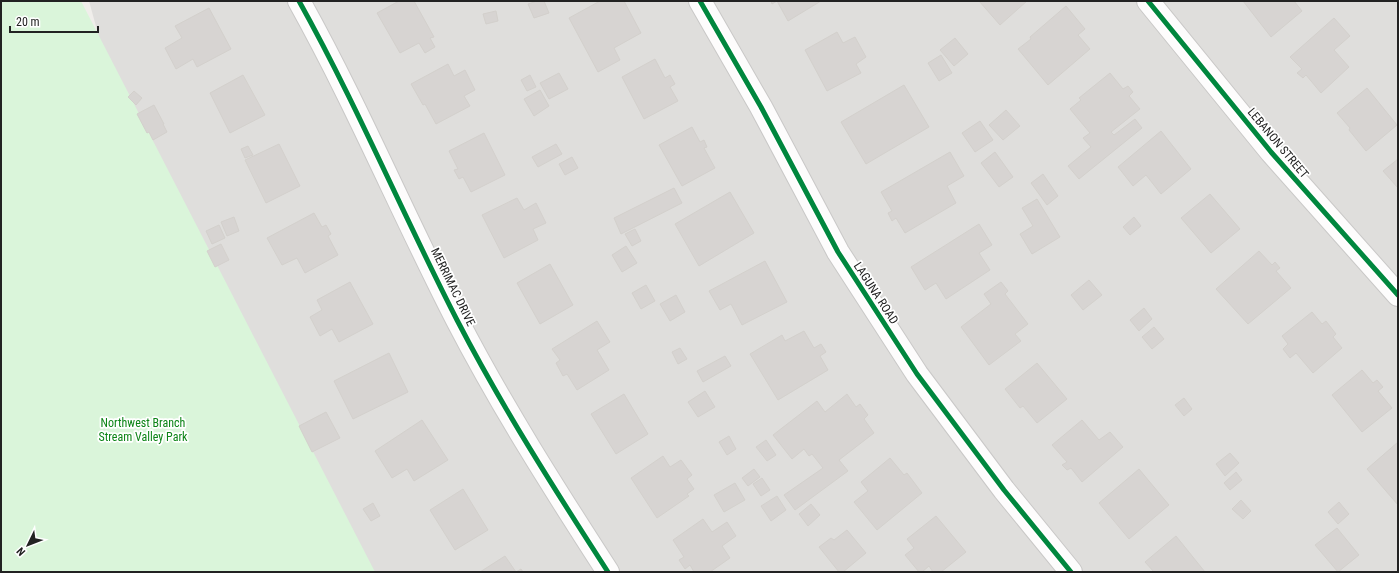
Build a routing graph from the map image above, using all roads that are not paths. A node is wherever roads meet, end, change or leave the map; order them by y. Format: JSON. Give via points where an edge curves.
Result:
{"nodes":[{"id":1,"x":299,"y":1,"type":"edge"},
{"id":2,"x":700,"y":1,"type":"edge"},
{"id":3,"x":1148,"y":1,"type":"edge"},
{"id":4,"x":1398,"y":295,"type":"edge"},
{"id":5,"x":608,"y":572,"type":"edge"},
{"id":6,"x":1070,"y":572,"type":"edge"}],
"edges":[{"from":1,"to":5,"type":"street","name":"MERRIMAC DRIVE","via":[[457,320],[502,403]]},
{"from":2,"to":6,"type":"street","name":"LAGUNA ROAD","via":[[761,107],[838,252],[909,361],[1004,490]]},
{"from":3,"to":4,"type":"street","name":"LEBANON STREET","via":[[1271,152]]}]}
